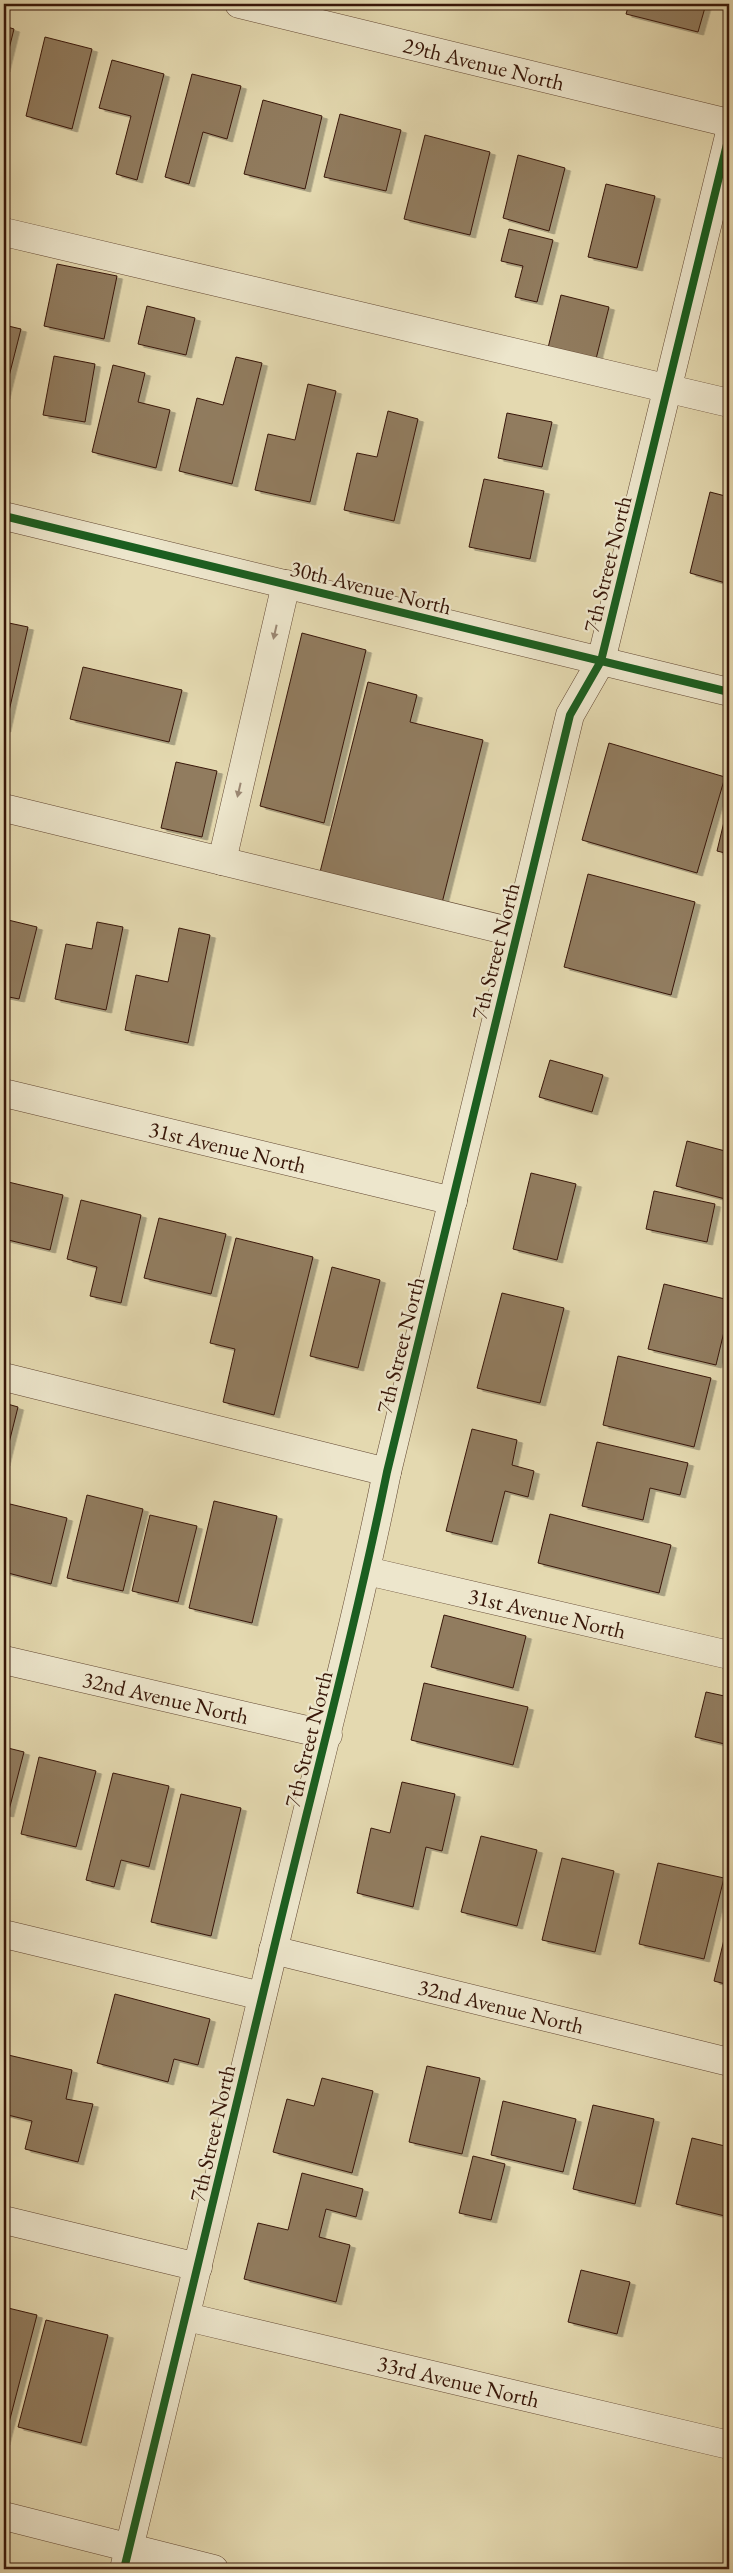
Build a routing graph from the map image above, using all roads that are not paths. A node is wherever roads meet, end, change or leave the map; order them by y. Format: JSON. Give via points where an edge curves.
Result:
{"nodes":[{"id":1,"x":239,"y":4,"type":"edge"},
{"id":2,"x":729,"y":123,"type":"edge"},
{"id":3,"x":729,"y":136,"type":"edge"},
{"id":4,"x":4,"y":232,"type":"edge"},
{"id":5,"x":668,"y":388,"type":"junction"},
{"id":6,"x":729,"y":403,"type":"edge"},
{"id":7,"x":4,"y":516,"type":"edge"},
{"id":8,"x":286,"y":584,"type":"junction"},
{"id":9,"x":601,"y":661,"type":"junction"},
{"id":10,"x":729,"y":692,"type":"edge"},
{"id":11,"x":4,"y":808,"type":"edge"},
{"id":12,"x":222,"y":861,"type":"junction"},
{"id":13,"x":517,"y":933,"type":"junction"},
{"id":14,"x":4,"y":1093,"type":"edge"},
{"id":15,"x":452,"y":1201,"type":"junction"},
{"id":16,"x":4,"y":1377,"type":"edge"},
{"id":17,"x":387,"y":1472,"type":"junction"},
{"id":18,"x":366,"y":1570,"type":"junction"},
{"id":19,"x":729,"y":1654,"type":"edge"},
{"id":20,"x":4,"y":1660,"type":"edge"},
{"id":21,"x":328,"y":1735,"type":"junction"},
{"id":22,"x":4,"y":1934,"type":"edge"},
{"id":23,"x":273,"y":1950,"type":"junction"},
{"id":24,"x":262,"y":1996,"type":"junction"},
{"id":25,"x":729,"y":2062,"type":"edge"},
{"id":26,"x":4,"y":2220,"type":"edge"},
{"id":27,"x":198,"y":2267,"type":"junction"},
{"id":28,"x":187,"y":2317,"type":"junction"},
{"id":29,"x":729,"y":2445,"type":"edge"},
{"id":30,"x":4,"y":2516,"type":"edge"},
{"id":31,"x":127,"y":2558,"type":"edge"},
{"id":32,"x":214,"y":2569,"type":"edge"}],
"edges":[{"from":1,"to":2,"type":"street","name":"29th Avenue North"},
{"from":3,"to":5,"type":"street","name":"7th Street North"},
{"from":4,"to":5,"type":"street"},
{"from":5,"to":6,"type":"street"},
{"from":5,"to":9,"type":"street","name":"7th Street North"},
{"from":7,"to":8,"type":"street","name":"30th Avenue North"},
{"from":8,"to":9,"type":"street","name":"30th Avenue North"},
{"from":8,"to":12,"type":"street","one_way":true},
{"from":9,"to":10,"type":"street","name":"30th Avenue North"},
{"from":9,"to":13,"type":"street","name":"7th Street North","via":[[570,715]]},
{"from":11,"to":12,"type":"street"},
{"from":12,"to":13,"type":"street"},
{"from":13,"to":15,"type":"street","name":"7th Street North"},
{"from":14,"to":15,"type":"street","name":"31st Avenue North"},
{"from":15,"to":17,"type":"street","name":"7th Street North"},
{"from":16,"to":17,"type":"street"},
{"from":17,"to":18,"type":"street","name":"7th Street North"},
{"from":18,"to":19,"type":"street","name":"31st Avenue North"},
{"from":18,"to":21,"type":"street","name":"7th Street North"},
{"from":20,"to":21,"type":"street","name":"32nd Avenue North"},
{"from":21,"to":23,"type":"street","name":"7th Street North"},
{"from":22,"to":24,"type":"street"},
{"from":23,"to":24,"type":"street","name":"7th Street North"},
{"from":23,"to":25,"type":"street","name":"32nd Avenue North"},
{"from":24,"to":27,"type":"street","name":"7th Street North"},
{"from":26,"to":27,"type":"street"},
{"from":27,"to":28,"type":"street","name":"7th Street North"},
{"from":28,"to":29,"type":"street","name":"33rd Avenue North"},
{"from":28,"to":31,"type":"street","name":"7th Street North"},
{"from":30,"to":31,"type":"street"},
{"from":31,"to":32,"type":"street"}]}
